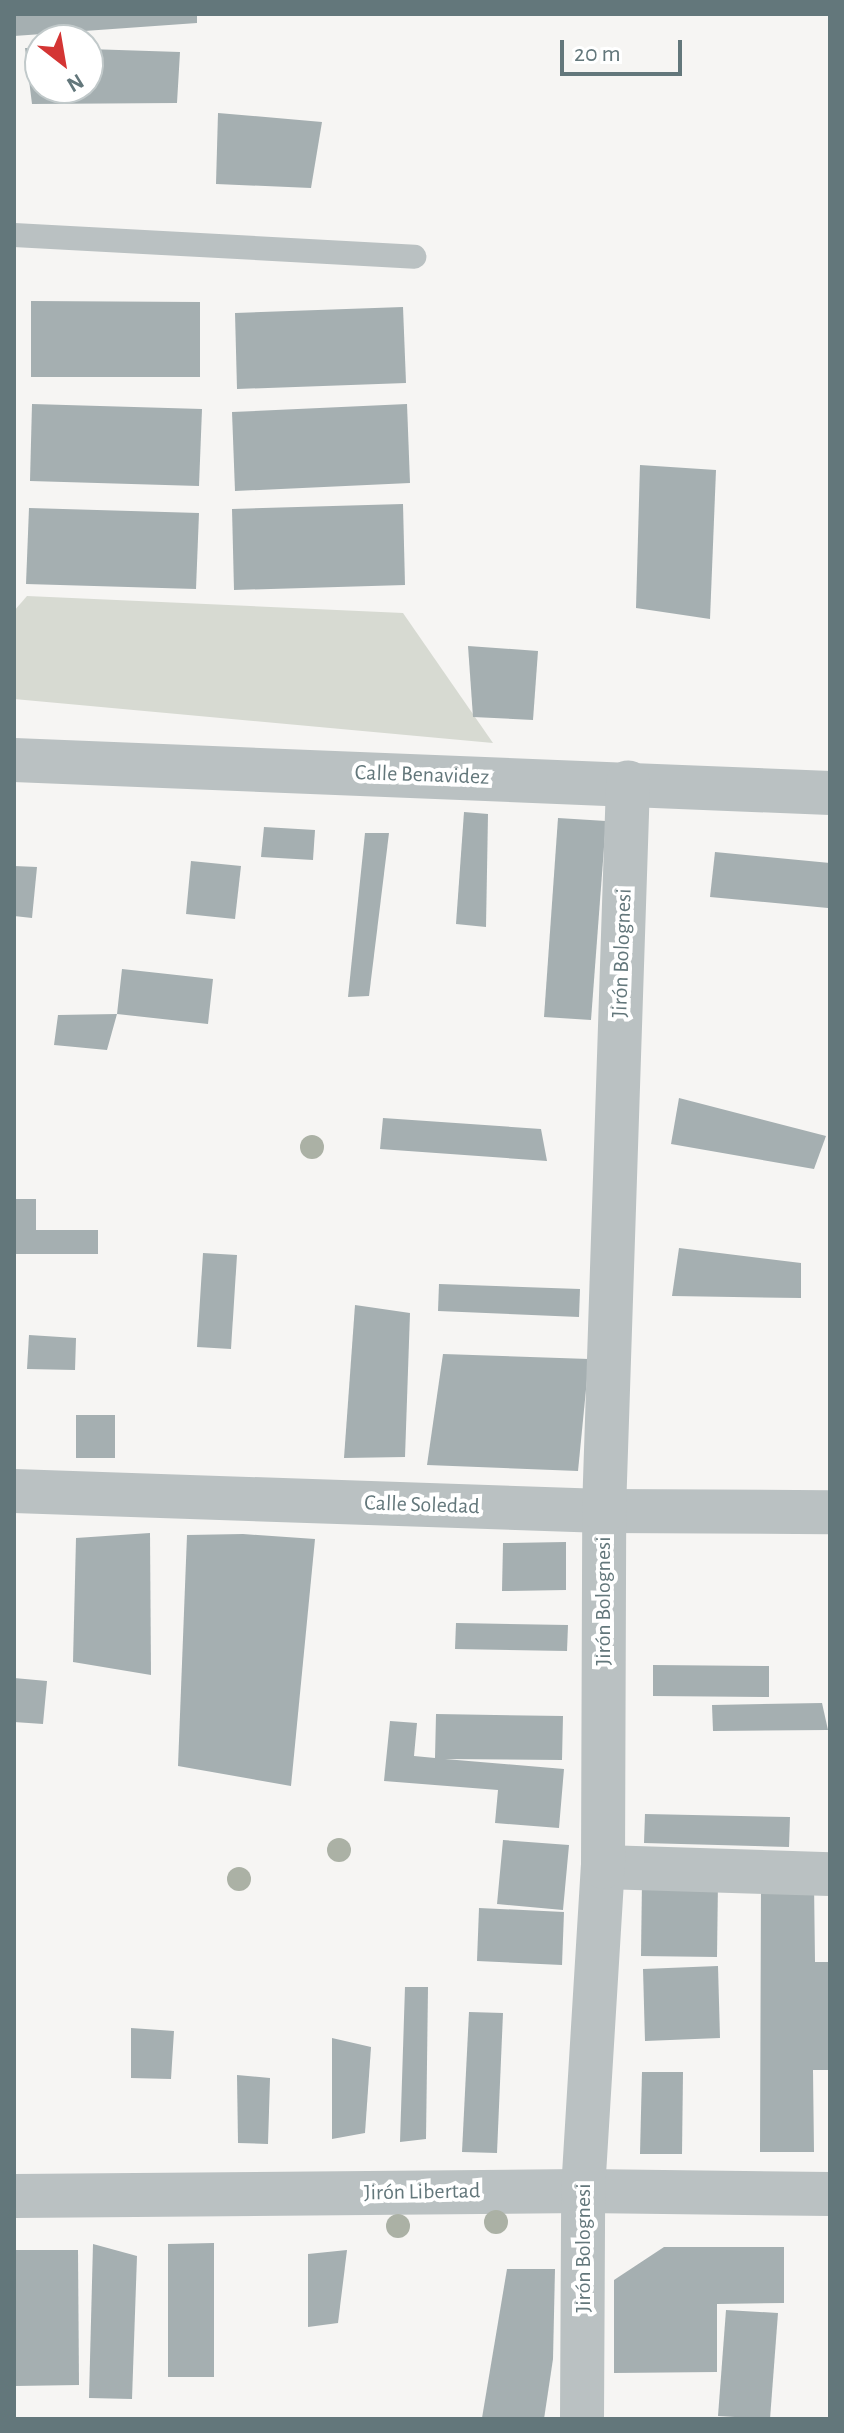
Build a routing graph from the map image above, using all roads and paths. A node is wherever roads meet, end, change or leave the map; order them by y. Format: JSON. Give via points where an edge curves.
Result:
{"nodes":[{"id":1,"x":14,"y":235,"type":"edge"},
{"id":2,"x":414,"y":257,"type":"dead end"},
{"id":3,"x":14,"y":760,"type":"edge"},
{"id":4,"x":628,"y":782,"type":"junction"},
{"id":5,"x":830,"y":793,"type":"edge"},
{"id":6,"x":14,"y":1491,"type":"edge"},
{"id":7,"x":604,"y":1511,"type":"junction"},
{"id":8,"x":830,"y":1512,"type":"edge"},
{"id":9,"x":603,"y":1867,"type":"junction"},
{"id":10,"x":830,"y":1874,"type":"edge"},
{"id":11,"x":583,"y":2191,"type":"junction"},
{"id":12,"x":830,"y":2194,"type":"edge"},
{"id":13,"x":14,"y":2196,"type":"edge"},
{"id":14,"x":582,"y":2419,"type":"edge"}],
"edges":[{"from":1,"to":2,"type":"lane"},
{"from":3,"to":4,"type":"street","name":"Calle Benavidez"},
{"from":4,"to":5,"type":"street","name":"Calle Benavidez"},
{"from":4,"to":7,"type":"street","name":"Jirón Bolognesi"},
{"from":6,"to":7,"type":"street","name":"Calle Soledad"},
{"from":7,"to":8,"type":"street","name":"Calle Soledad"},
{"from":7,"to":9,"type":"street","name":"Jirón Bolognesi"},
{"from":9,"to":10,"type":"street"},
{"from":9,"to":11,"type":"street","name":"Jirón Bolognesi"},
{"from":11,"to":12,"type":"street","name":"Jirón Libertad"},
{"from":11,"to":13,"type":"street","name":"Jirón Libertad"},
{"from":11,"to":14,"type":"street","name":"Jirón Bolognesi"}]}
